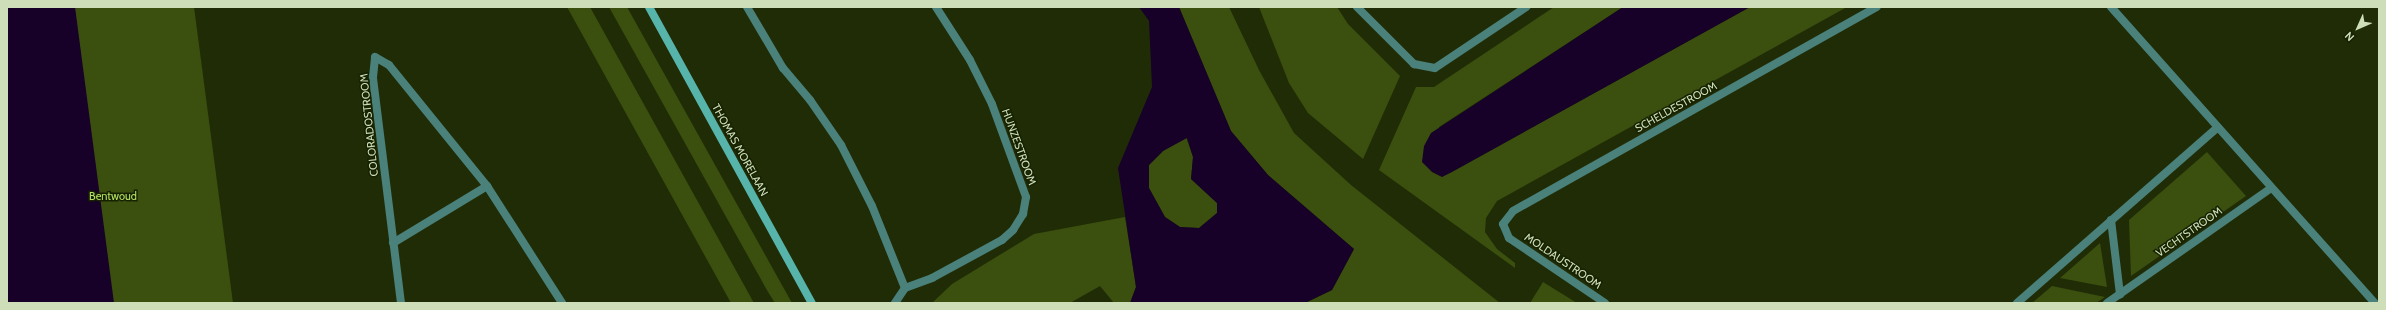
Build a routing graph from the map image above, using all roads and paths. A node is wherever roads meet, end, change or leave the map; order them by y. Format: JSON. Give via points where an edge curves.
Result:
{"nodes":[{"id":1,"x":649,"y":7,"type":"edge"},
{"id":2,"x":747,"y":7,"type":"edge"},
{"id":3,"x":936,"y":7,"type":"edge"},
{"id":4,"x":1357,"y":7,"type":"edge"},
{"id":5,"x":1526,"y":7,"type":"edge"},
{"id":6,"x":1876,"y":7,"type":"edge"},
{"id":7,"x":2110,"y":7,"type":"edge"},
{"id":8,"x":2218,"y":127,"type":"junction"},
{"id":9,"x":487,"y":186,"type":"junction"},
{"id":10,"x":2271,"y":188,"type":"junction"},
{"id":11,"x":2111,"y":220,"type":"junction"},
{"id":12,"x":1509,"y":238,"type":"joint"},
{"id":13,"x":393,"y":243,"type":"junction"},
{"id":14,"x":904,"y":288,"type":"junction"},
{"id":15,"x":2120,"y":294,"type":"junction"},
{"id":16,"x":401,"y":303,"type":"edge"},
{"id":17,"x":562,"y":303,"type":"edge"},
{"id":18,"x":812,"y":303,"type":"edge"},
{"id":19,"x":895,"y":303,"type":"edge"},
{"id":20,"x":1605,"y":303,"type":"edge"},
{"id":21,"x":2017,"y":303,"type":"edge"},
{"id":22,"x":2107,"y":303,"type":"edge"},
{"id":23,"x":2375,"y":303,"type":"edge"}],
"edges":[{"from":1,"to":18,"type":"street","name":"THOMAS MORELAAN"},
{"from":2,"to":14,"type":"street","via":[[783,68],[810,100],[840,145],[872,206]]},
{"from":3,"to":14,"type":"street","name":"HUNZESTROOM","via":[[970,60],[992,104],[1026,197],[1023,214],[1013,230],[1002,240],[932,278]]},
{"from":4,"to":5,"type":"street","via":[[1414,64],[1435,68]]},
{"from":6,"to":12,"type":"street","name":"SCHELDESTROOM","via":[[1512,211],[1503,224]]},
{"from":7,"to":8,"type":"street"},
{"from":8,"to":10,"type":"street"},
{"from":8,"to":11,"type":"street"},
{"from":9,"to":13,"type":"street"},
{"from":9,"to":13,"type":"street","name":"COLORADOSTROOM","via":[[389,65],[375,57],[373,77]]},
{"from":9,"to":17,"type":"street","name":"COLORADOSTROOM"},
{"from":10,"to":15,"type":"street","name":"VECHTSTROOM"},
{"from":10,"to":23,"type":"street"},
{"from":11,"to":15,"type":"street"},
{"from":11,"to":21,"type":"street"},
{"from":12,"to":20,"type":"street","name":"MOLDAUSTROOM"},
{"from":13,"to":16,"type":"street","name":"COLORADOSTROOM"},
{"from":14,"to":19,"type":"street"},
{"from":15,"to":22,"type":"street","name":"VECHTSTROOM"}]}
